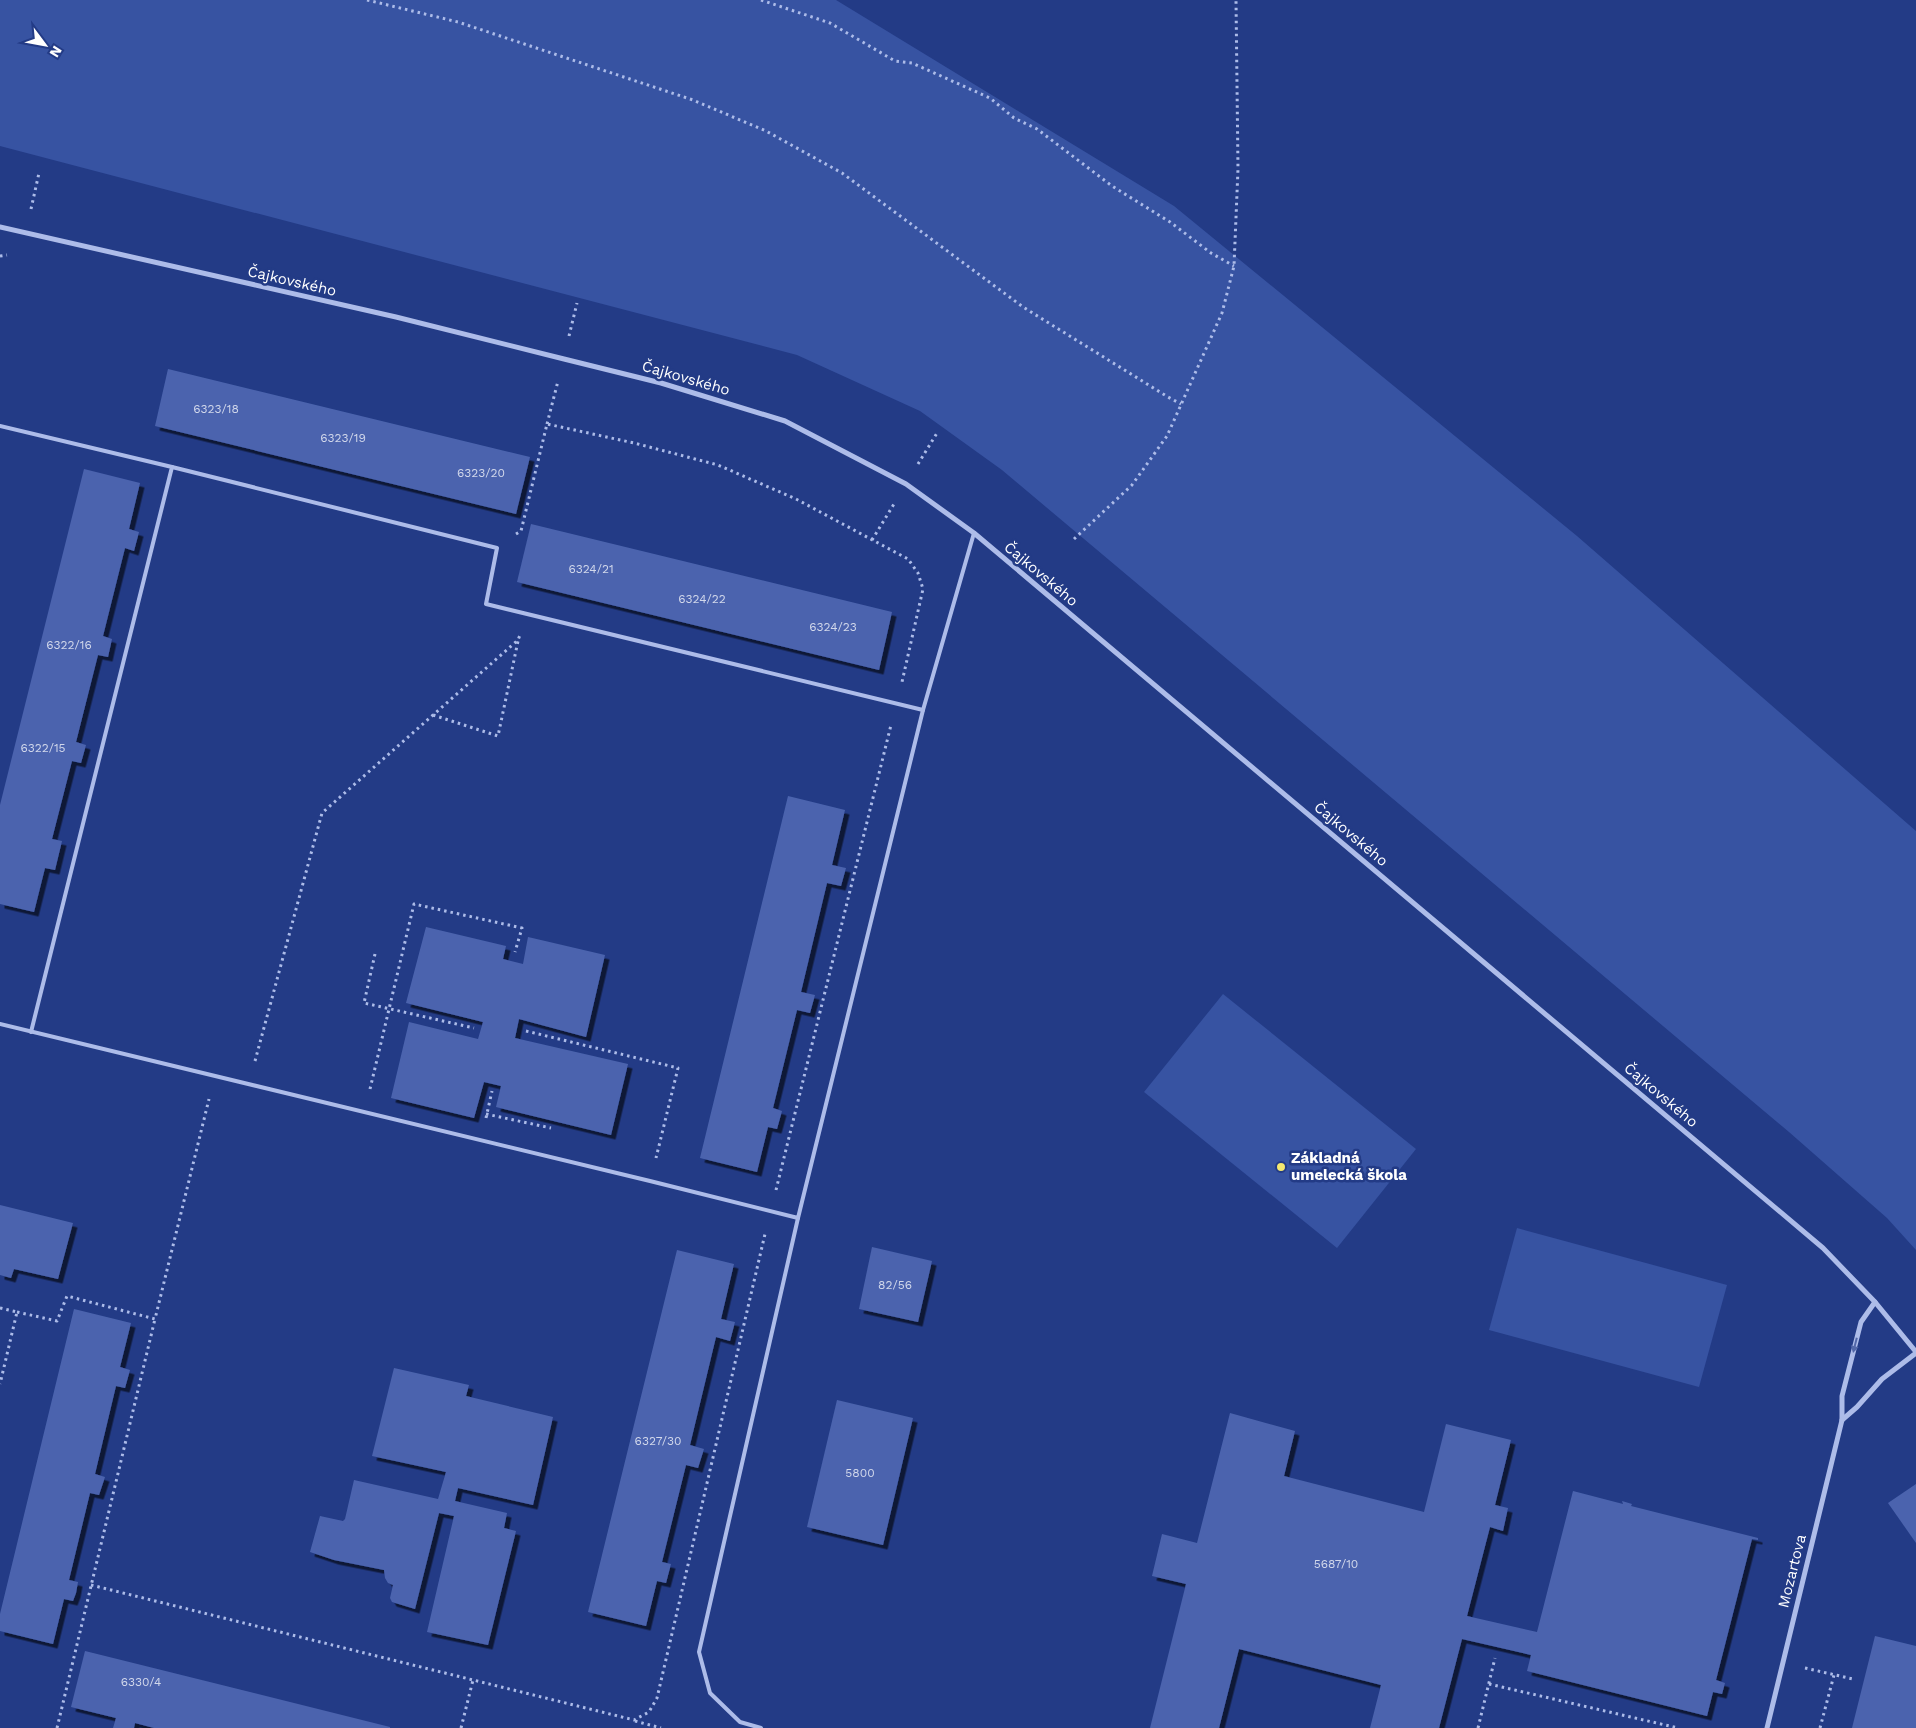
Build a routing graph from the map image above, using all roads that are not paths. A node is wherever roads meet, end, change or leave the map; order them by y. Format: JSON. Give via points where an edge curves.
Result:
{"nodes":[{"id":1,"x":0,"y":227,"type":"edge"},
{"id":2,"x":0,"y":426,"type":"edge"},
{"id":3,"x":172,"y":466,"type":"junction"},
{"id":4,"x":974,"y":533,"type":"junction"},
{"id":5,"x":923,"y":710,"type":"junction"},
{"id":6,"x":0,"y":1024,"type":"edge"},
{"id":7,"x":31,"y":1032,"type":"junction"},
{"id":8,"x":798,"y":1218,"type":"junction"},
{"id":9,"x":1875,"y":1302,"type":"junction"},
{"id":10,"x":1916,"y":1352,"type":"edge"},
{"id":11,"x":1842,"y":1420,"type":"junction"},
{"id":12,"x":761,"y":1728,"type":"edge"},
{"id":13,"x":1767,"y":1728,"type":"edge"}],
"edges":[{"from":1,"to":4,"type":"street","name":"Čajkovského","via":[[396,317],[661,383],[785,421],[906,484]]},
{"from":2,"to":3,"type":"lane"},
{"from":3,"to":5,"type":"lane","via":[[497,548],[486,604]]},
{"from":3,"to":7,"type":"lane"},
{"from":4,"to":5,"type":"lane"},
{"from":4,"to":9,"type":"street","name":"Čajkovského","via":[[1823,1248]]},
{"from":5,"to":8,"type":"lane"},
{"from":6,"to":7,"type":"lane"},
{"from":7,"to":8,"type":"lane"},
{"from":8,"to":12,"type":"lane","via":[[699,1652],[710,1694],[740,1722]]},
{"from":9,"to":10,"type":"street","name":"Čajkovského"},
{"from":9,"to":11,"type":"street","name":"Mozartova","one_way":true,"via":[[1861,1322],[1842,1396]]},
{"from":10,"to":11,"type":"street","via":[[1882,1379]]},
{"from":11,"to":13,"type":"street","name":"Mozartova"}]}
